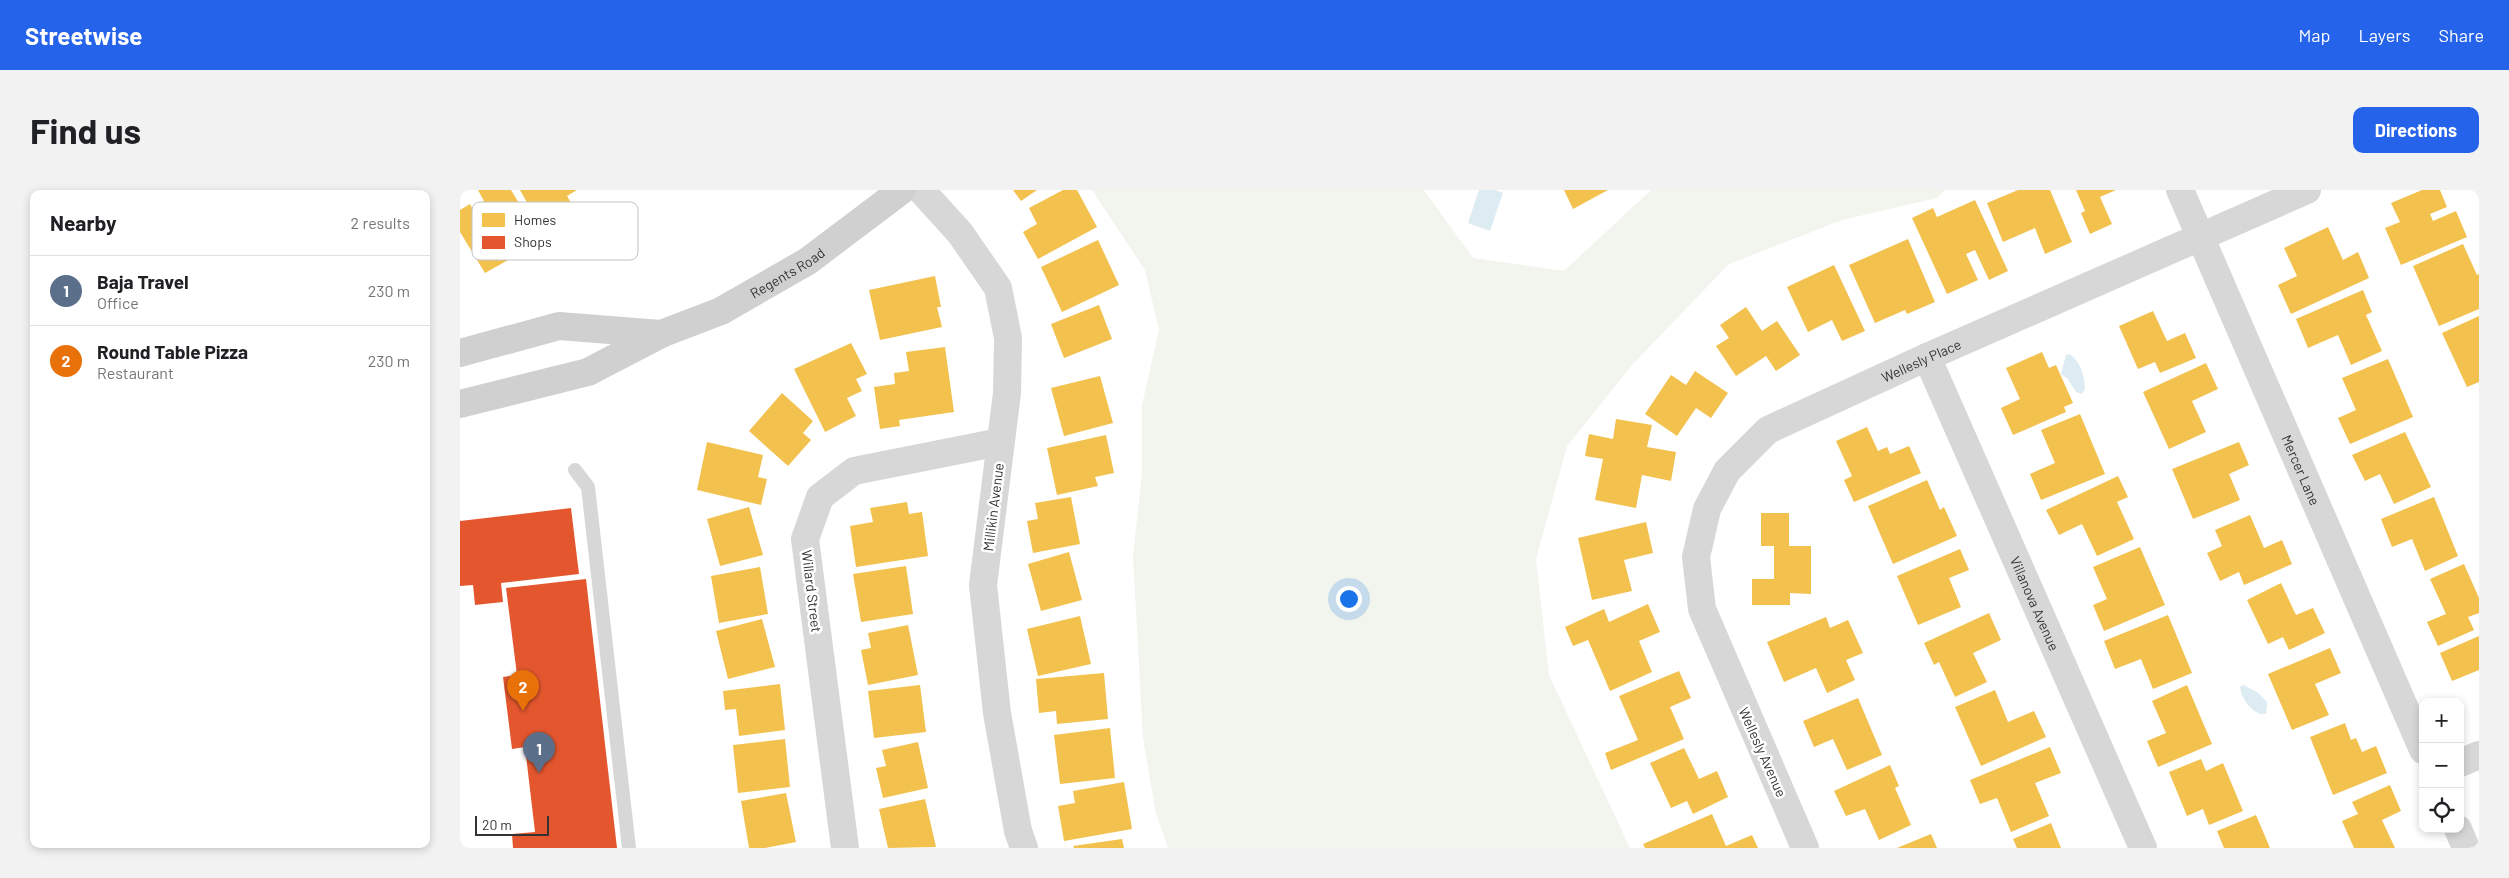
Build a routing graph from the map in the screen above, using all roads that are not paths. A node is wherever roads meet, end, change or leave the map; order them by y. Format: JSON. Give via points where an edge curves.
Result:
{"nodes":[{"id":1,"x":902,"y":190,"type":"edge"},
{"id":2,"x":921,"y":190,"type":"edge"},
{"id":3,"x":2180,"y":190,"type":"edge"},
{"id":4,"x":2307,"y":190,"type":"edge"},
{"id":5,"x":2201,"y":237,"type":"junction"},
{"id":6,"x":661,"y":334,"type":"junction"},
{"id":7,"x":460,"y":353,"type":"edge"},
{"id":8,"x":1927,"y":357,"type":"junction"},
{"id":9,"x":460,"y":404,"type":"edge"},
{"id":10,"x":1000,"y":442,"type":"junction"},
{"id":11,"x":575,"y":470,"type":"dead end"},
{"id":12,"x":1721,"y":656,"type":"joint"},
{"id":13,"x":2420,"y":743,"type":"edge"},
{"id":14,"x":2479,"y":755,"type":"edge"},
{"id":15,"x":2464,"y":761,"type":"edge"},
{"id":16,"x":2460,"y":833,"type":"edge"},
{"id":17,"x":629,"y":848,"type":"edge"},
{"id":18,"x":845,"y":848,"type":"edge"},
{"id":19,"x":1024,"y":848,"type":"edge"},
{"id":20,"x":1805,"y":848,"type":"edge"},
{"id":21,"x":2143,"y":848,"type":"edge"},
{"id":22,"x":2466,"y":848,"type":"edge"}],
"edges":[{"from":1,"to":6,"type":"street","name":"Regents Road","via":[[808,261],[721,311]]},
{"from":2,"to":10,"type":"street","name":"Millikin Avenue","via":[[960,233],[998,288],[1008,338],[1007,393]]},
{"from":3,"to":5,"type":"street","name":"Mercer Lane"},
{"from":4,"to":5,"type":"street","name":"Wellesly Place"},
{"from":5,"to":8,"type":"street","name":"Wellesly Place"},
{"from":5,"to":13,"type":"street","name":"Mercer Lane"},
{"from":6,"to":7,"type":"street","name":"Regents Road","via":[[559,326]]},
{"from":6,"to":9,"type":"street","name":"Regents Road","via":[[588,372]]},
{"from":8,"to":12,"type":"street","name":"Wellesly Place","via":[[1768,430],[1727,471],[1707,509],[1696,557],[1702,609]]},
{"from":8,"to":21,"type":"street","name":"Villanova Avenue"},
{"from":10,"to":18,"type":"street","name":"Willard Street","via":[[854,471],[820,497],[805,539]]},
{"from":10,"to":19,"type":"street","name":"Millikin Avenue","via":[[983,585],[997,713]]},
{"from":11,"to":17,"type":"lane","via":[[588,487]]},
{"from":12,"to":20,"type":"street","name":"Wellesly Avenue"},
{"from":14,"to":15,"type":"street"},
{"from":16,"to":22,"type":"street"}]}
